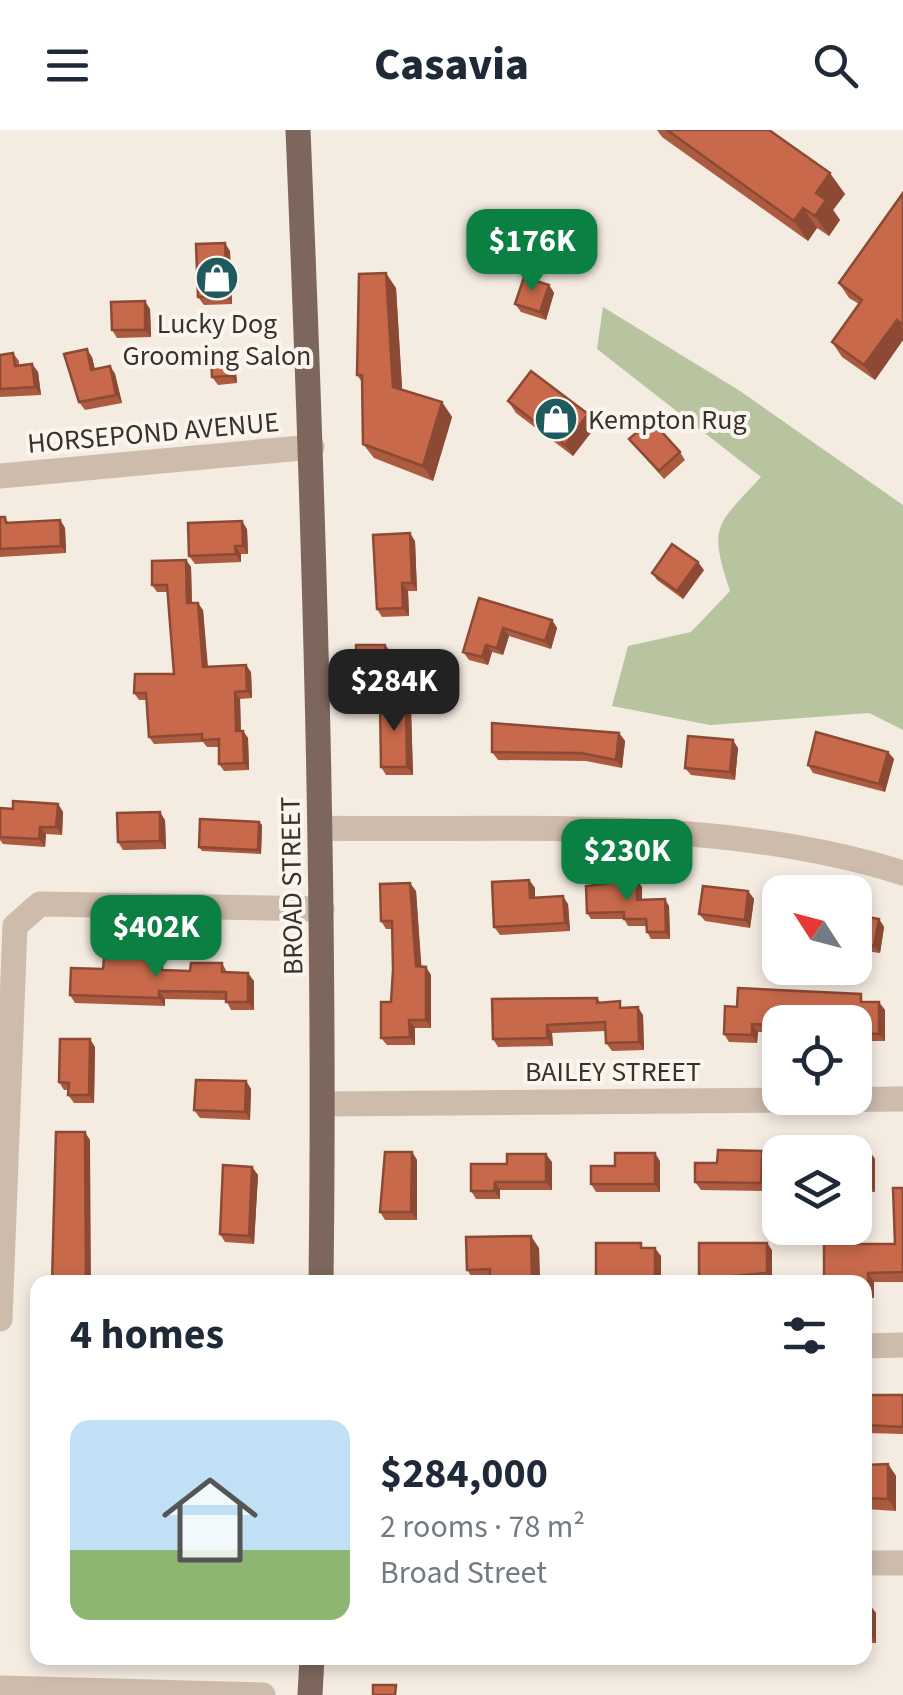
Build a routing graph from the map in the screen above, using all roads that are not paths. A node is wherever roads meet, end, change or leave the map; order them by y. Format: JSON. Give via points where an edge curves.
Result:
{"nodes":[{"id":1,"x":298,"y":130,"type":"edge"},
{"id":2,"x":312,"y":447,"type":"junction"},
{"id":3,"x":0,"y":476,"type":"edge"},
{"id":4,"x":321,"y":828,"type":"junction"},
{"id":5,"x":903,"y":872,"type":"edge"},
{"id":6,"x":322,"y":909,"type":"junction"},
{"id":7,"x":903,"y":1099,"type":"edge"},
{"id":8,"x":324,"y":1104,"type":"junction"},
{"id":9,"x":321,"y":1275,"type":"edge"},
{"id":10,"x":0,"y":1319,"type":"edge"},
{"id":11,"x":903,"y":1345,"type":"edge"},
{"id":12,"x":872,"y":1346,"type":"edge"},
{"id":13,"x":872,"y":1563,"type":"edge"},
{"id":14,"x":903,"y":1563,"type":"edge"},
{"id":15,"x":312,"y":1665,"type":"edge"},
{"id":16,"x":0,"y":1688,"type":"edge"},
{"id":17,"x":263,"y":1695,"type":"edge"},
{"id":18,"x":310,"y":1695,"type":"edge"}],
"edges":[{"from":1,"to":2,"type":"main road","name":"BROAD STREET"},
{"from":2,"to":3,"type":"street","name":"HORSEPOND AVENUE"},
{"from":2,"to":4,"type":"main road","name":"BROAD STREET"},
{"from":4,"to":5,"type":"street","via":[[705,834],[788,843]]},
{"from":4,"to":6,"type":"main road","name":"BROAD STREET"},
{"from":6,"to":8,"type":"main road","name":"BROAD STREET"},
{"from":6,"to":10,"type":"street","via":[[40,904],[15,926]]},
{"from":7,"to":8,"type":"street","name":"BAILEY STREET"},
{"from":8,"to":9,"type":"main road","name":"BROAD STREET"},
{"from":11,"to":12,"type":"street"},
{"from":13,"to":14,"type":"street"},
{"from":15,"to":18,"type":"main road"},
{"from":16,"to":17,"type":"street"}]}
